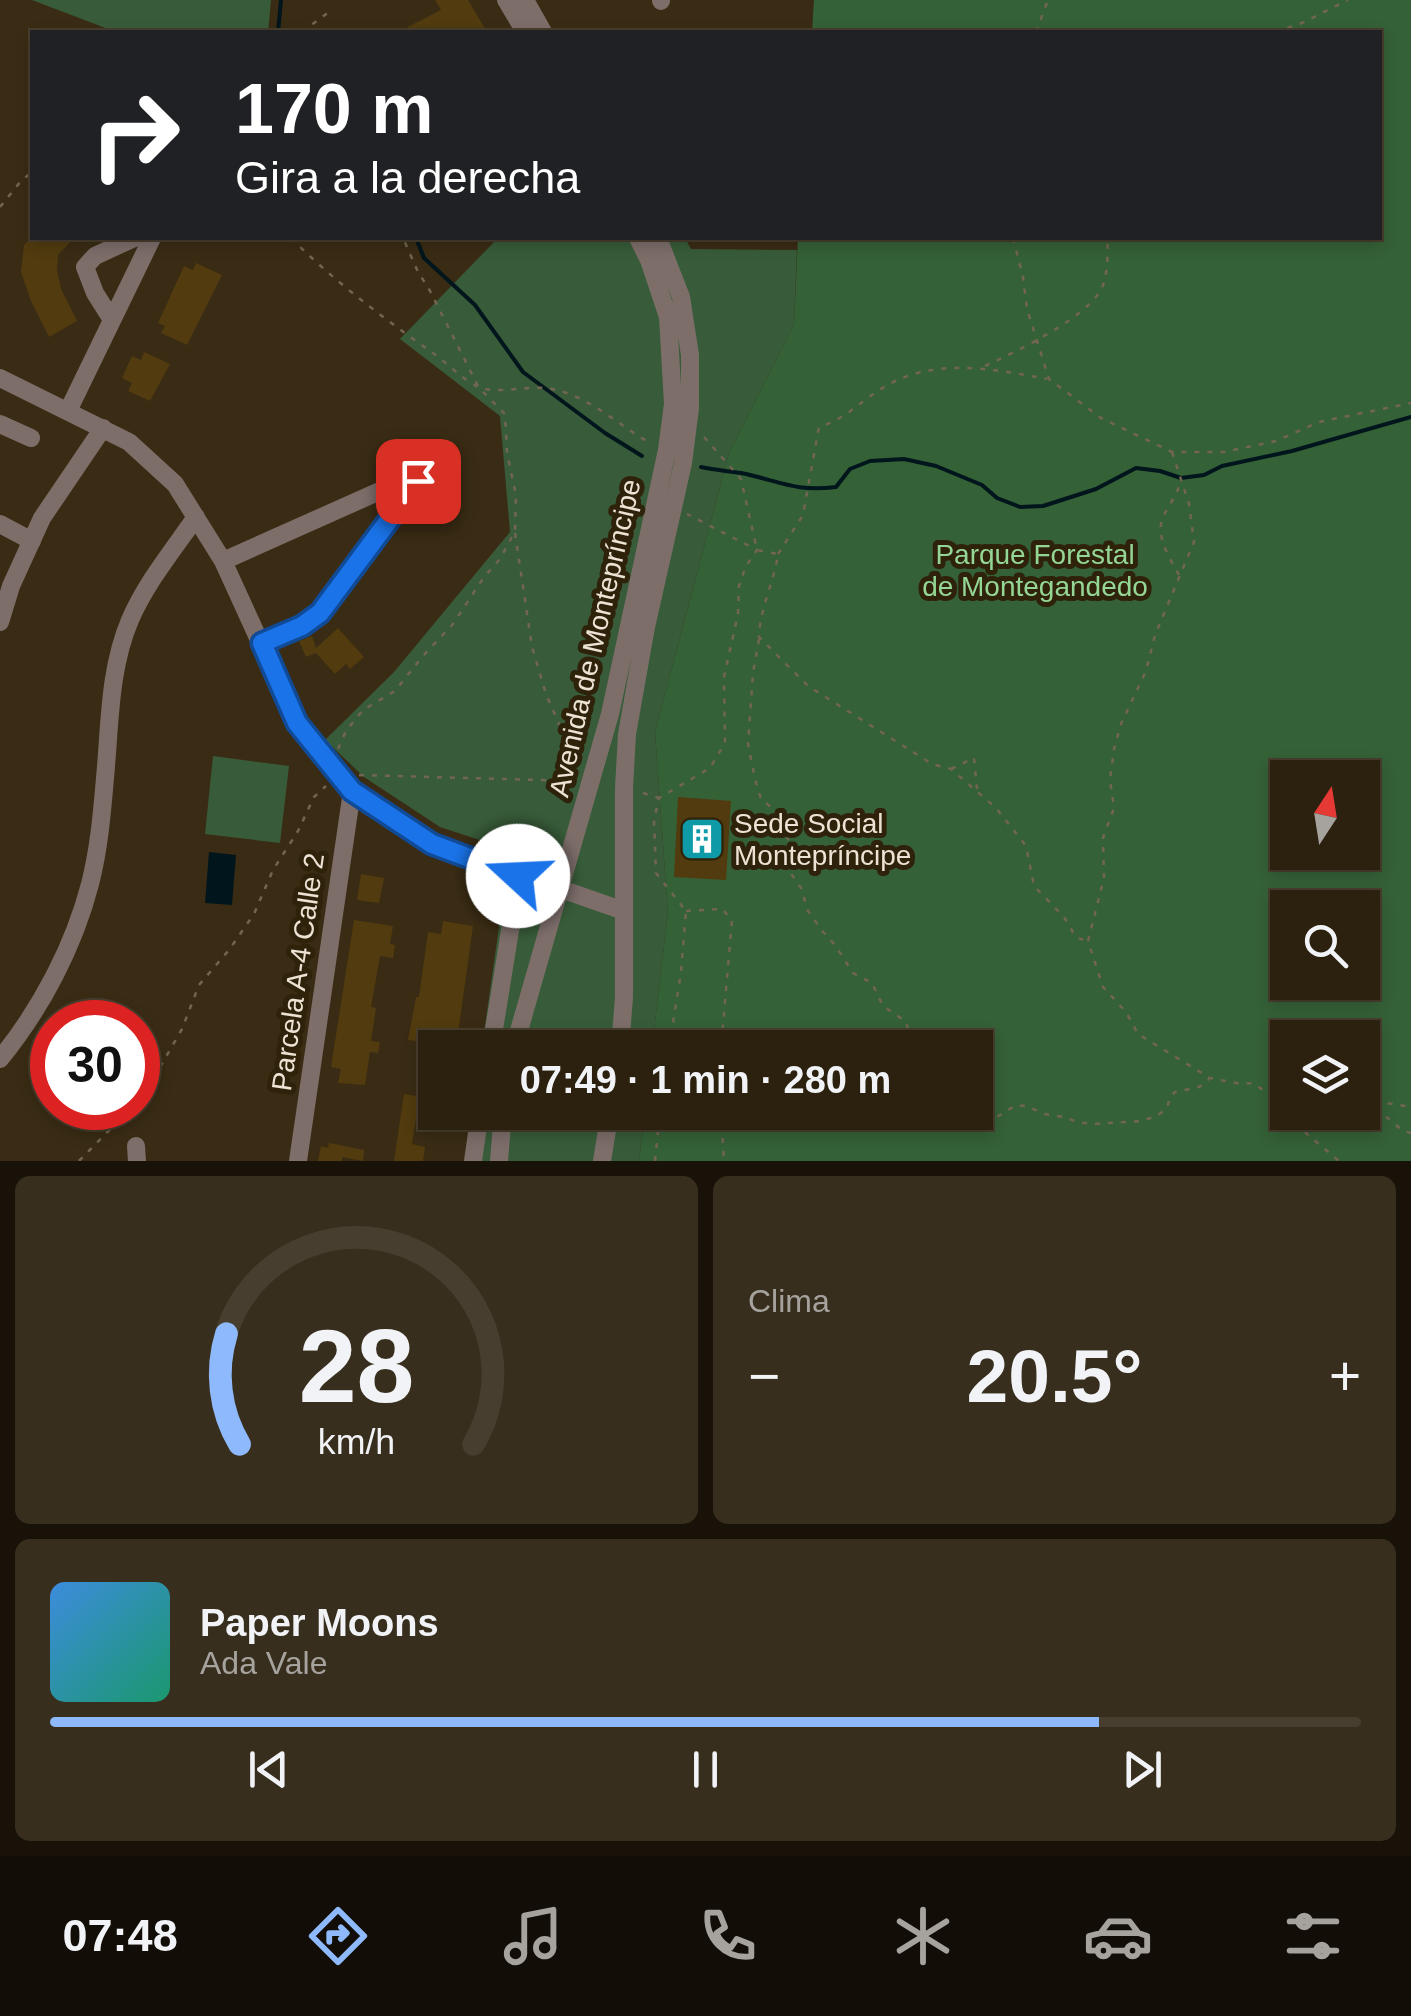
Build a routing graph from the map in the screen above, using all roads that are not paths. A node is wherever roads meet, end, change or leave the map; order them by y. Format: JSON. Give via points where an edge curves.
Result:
{"nodes":[{"id":1,"x":506,"y":0,"type":"edge"},
{"id":2,"x":525,"y":0,"type":"edge"},
{"id":3,"x":524,"y":30,"type":"edge"},
{"id":4,"x":542,"y":30,"type":"edge"},
{"id":5,"x":130,"y":240,"type":"edge"},
{"id":6,"x":151,"y":240,"type":"edge"},
{"id":7,"x":639,"y":240,"type":"edge"},
{"id":8,"x":659,"y":240,"type":"edge"},
{"id":9,"x":112,"y":320,"type":"junction"},
{"id":10,"x":0,"y":378,"type":"edge"},
{"id":11,"x":68,"y":411,"type":"junction"},
{"id":12,"x":0,"y":424,"type":"edge"},
{"id":13,"x":103,"y":428,"type":"junction"},
{"id":14,"x":31,"y":438,"type":"dead end"},
{"id":15,"x":196,"y":517,"type":"junction"},
{"id":16,"x":0,"y":524,"type":"edge"},
{"id":17,"x":32,"y":541,"type":"junction"},
{"id":18,"x":223,"y":561,"type":"junction"},
{"id":19,"x":0,"y":622,"type":"edge"},
{"id":20,"x":262,"y":643,"type":"junction"},
{"id":21,"x":352,"y":791,"type":"junction"},
{"id":22,"x":518,"y":876,"type":"junction"},
{"id":23,"x":560,"y":890,"type":"junction"},
{"id":24,"x":624,"y":911,"type":"junction"},
{"id":25,"x":494,"y":1030,"type":"edge"},
{"id":26,"x":519,"y":1030,"type":"edge"},
{"id":27,"x":621,"y":1030,"type":"edge"},
{"id":28,"x":0,"y":1059,"type":"edge"},
{"id":29,"x":477,"y":1130,"type":"edge"},
{"id":30,"x":501,"y":1130,"type":"edge"},
{"id":31,"x":607,"y":1130,"type":"edge"},
{"id":32,"x":298,"y":1161,"type":"edge"},
{"id":33,"x":472,"y":1161,"type":"edge"},
{"id":34,"x":498,"y":1161,"type":"edge"},
{"id":35,"x":602,"y":1161,"type":"edge"}],
"edges":[{"from":1,"to":3,"type":"street"},
{"from":2,"to":4,"type":"street"},
{"from":5,"to":9,"type":"street","via":[[85,266]]},
{"from":6,"to":9,"type":"street"},
{"from":7,"to":23,"type":"street","name":"Avenida de Montepríncipe","via":[[668,317],[673,404],[610,714]]},
{"from":8,"to":24,"type":"street","name":"Avenida de Montepríncipe","via":[[681,297],[690,408],[624,754]]},
{"from":9,"to":11,"type":"street"},
{"from":10,"to":11,"type":"street"},
{"from":11,"to":13,"type":"street"},
{"from":12,"to":14,"type":"street"},
{"from":13,"to":15,"type":"street","via":[[175,484]]},
{"from":13,"to":17,"type":"street"},
{"from":15,"to":18,"type":"street"},
{"from":15,"to":28,"type":"street","via":[[130,620],[114,672],[90,884],[47,988]]},
{"from":16,"to":17,"type":"street"},
{"from":17,"to":19,"type":"street"},
{"from":18,"to":20,"type":"street"},
{"from":18,"to":20,"type":"street","via":[[410,478],[418,481],[320,613]]},
{"from":20,"to":21,"type":"street","via":[[297,723]]},
{"from":21,"to":22,"type":"street","via":[[432,844]]},
{"from":21,"to":32,"type":"street","name":"Parcela A-4 Calle 2"},
{"from":22,"to":23,"type":"street"},
{"from":22,"to":25,"type":"street"},
{"from":23,"to":24,"type":"street"},
{"from":23,"to":26,"type":"street","name":"Avenida de Montepríncipe"},
{"from":24,"to":27,"type":"street","name":"Avenida de Montepríncipe"},
{"from":29,"to":33,"type":"street"},
{"from":30,"to":34,"type":"street"},
{"from":31,"to":35,"type":"street"}]}
